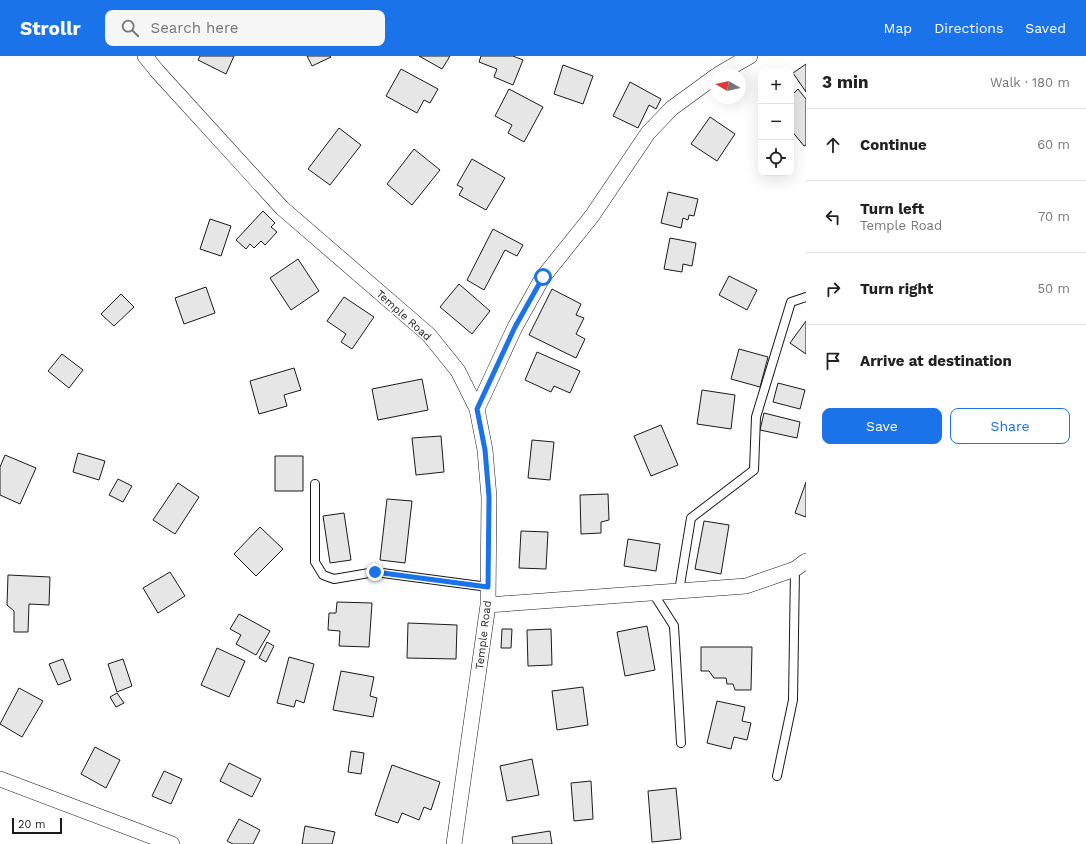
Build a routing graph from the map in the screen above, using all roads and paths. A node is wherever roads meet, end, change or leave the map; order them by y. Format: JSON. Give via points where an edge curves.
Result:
{"nodes":[{"id":1,"x":145,"y":56,"type":"edge"},
{"id":2,"x":750,"y":56,"type":"edge"},
{"id":3,"x":729,"y":68,"type":"edge"},
{"id":4,"x":710,"y":80,"type":"edge"},
{"id":5,"x":806,"y":297,"type":"edge"},
{"id":6,"x":477,"y":409,"type":"junction"},
{"id":7,"x":315,"y":484,"type":"dead end"},
{"id":8,"x":801,"y":565,"type":"edge"},
{"id":9,"x":488,"y":587,"type":"junction"},
{"id":10,"x":679,"y":591,"type":"junction"},
{"id":11,"x":654,"y":593,"type":"junction"},
{"id":12,"x":488,"y":605,"type":"junction"},
{"id":13,"x":681,"y":743,"type":"dead end"},
{"id":14,"x":777,"y":776,"type":"dead end"},
{"id":15,"x":0,"y":779,"type":"edge"},
{"id":16,"x":172,"y":844,"type":"edge"},
{"id":17,"x":454,"y":844,"type":"edge"}],
"edges":[{"from":1,"to":6,"type":"street","name":"Temple Road","via":[[282,208],[430,336],[458,371]]},
{"from":2,"to":3,"type":"street"},
{"from":4,"to":6,"type":"street","via":[[672,108],[648,133],[592,216],[543,277],[515,327]]},
{"from":5,"to":10,"type":"lane","via":[[791,302],[756,417],[754,470],[691,518]]},
{"from":6,"to":9,"type":"street","name":"Temple Road","via":[[485,450],[489,497]]},
{"from":7,"to":9,"type":"lane","via":[[315,562],[323,575],[334,580],[375,572]]},
{"from":8,"to":10,"type":"street","via":[[746,586]]},
{"from":8,"to":14,"type":"lane","via":[[793,700]]},
{"from":9,"to":12,"type":"street","name":"Temple Road"},
{"from":10,"to":11,"type":"street"},
{"from":11,"to":12,"type":"street"},
{"from":11,"to":13,"type":"lane","via":[[674,626]]},
{"from":12,"to":17,"type":"street","name":"Temple Road"},
{"from":15,"to":16,"type":"street"}]}
